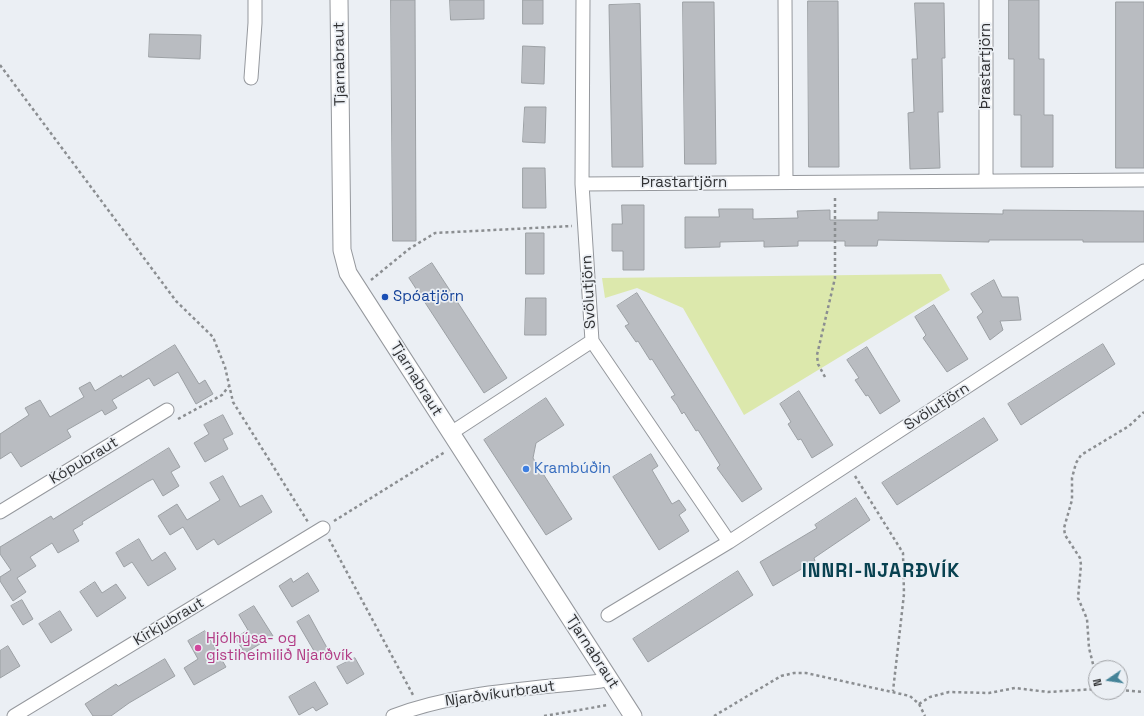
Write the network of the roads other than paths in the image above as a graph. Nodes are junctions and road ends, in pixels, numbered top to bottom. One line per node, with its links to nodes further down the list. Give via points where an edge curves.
1 (255, 0): 6 (street)
2 (339, 0): 14 (street, Tjarnabraut, via 342,250 348,273)
3 (583, 0): 10 (street, Svölutjörn)
4 (785, 0): 9 (street)
5 (986, 0): 8 (street, Þrastartjörn)
6 (251, 78)
7 (1144, 180): 8 (street, Þrastartjörn)
8 (986, 181): 9 (street, Þrastartjörn)
9 (786, 182): 10 (street, Þrastartjörn)
10 (582, 184): 12 (street, Svölutjörn)
11 (1144, 271): 17 (street, Svölutjörn)
12 (592, 341): 14 (street); 17 (street, Svölutjörn)
13 (167, 410): 15 (street, Kópubraut)
14 (454, 438): 19 (street, Tjarnabraut)
15 (0, 512)
16 (323, 528): 21 (street, Kirkjubraut)
17 (729, 542): 18 (street, Svölutjörn)
18 (608, 615)
19 (609, 679): 20 (street, Tjarnabraut); 22 (street, Njarðvíkurbraut, via 602,682 487,693 419,706)
20 (628, 709)
21 (14, 716)
22 (393, 716)

